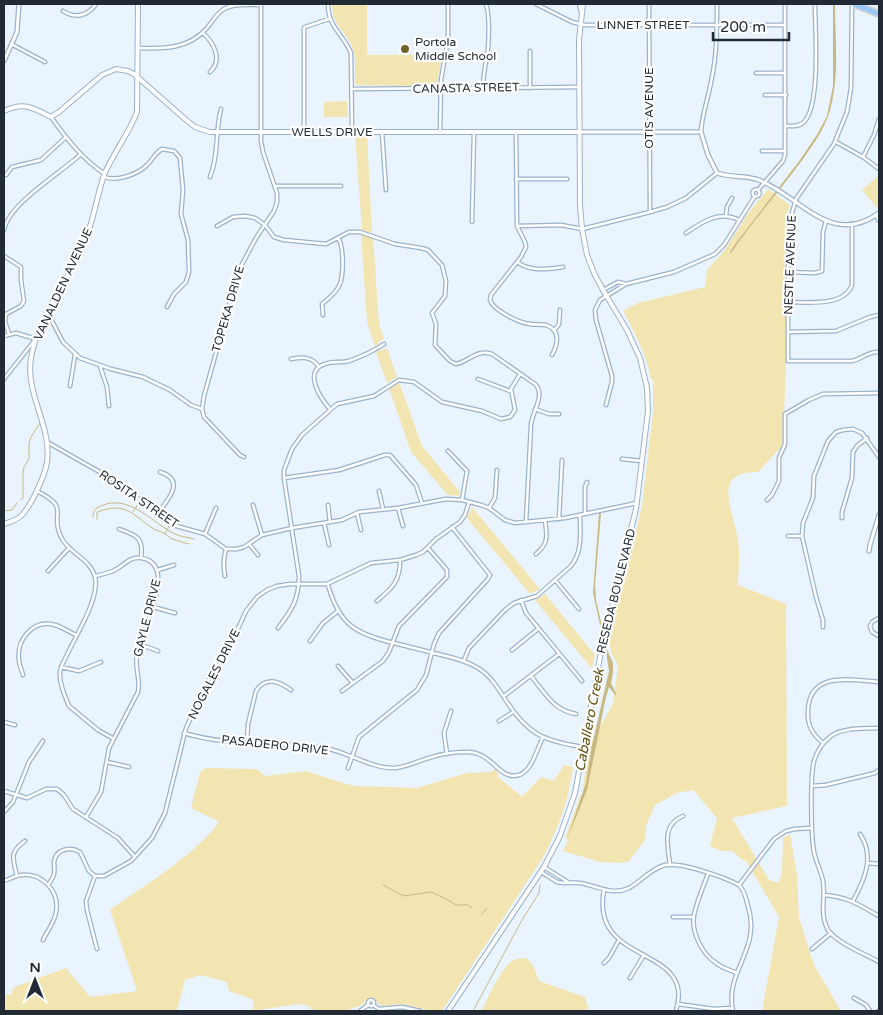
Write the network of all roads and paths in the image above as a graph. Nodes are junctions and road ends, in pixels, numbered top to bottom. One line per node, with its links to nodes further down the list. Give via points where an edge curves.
1 (19, 4): 23 (street)
2 (96, 4): 15 (street, via 85,14 72,16)
3 (138, 4): 24 (main road, VANALDEN AVENUE)
4 (261, 4): 22 (street, via 226,8); 45 (street, TOPEKA DRIVE)
5 (328, 4): 17 (street)
6 (448, 4): 33 (street, via 448,39)
7 (486, 4): 34 (street, via 488,52)
8 (536, 4): 18 (street, LINNET STREET)
9 (581, 4): 18 (main road)
10 (649, 4): 19 (street, OTIS AVENUE)
11 (717, 4): 20 (street)
12 (785, 4): 21 (street)
13 (815, 4): 43 (street, via 812,101 803,124)
14 (853, 4): 16 (main road); 56 (street, NESTLE AVENUE, via 852,88)
15 (63, 11)
16 (879, 14)
17 (330, 19): 36 (street, via 351,53); 46 (street, via 304,28)
18 (580, 24): 19 (street, LINNET STREET); 32 (main road, RESEDA BOULEVARD)
19 (649, 25): 20 (street, LINNET STREET); 53 (street, OTIS AVENUE)
20 (717, 25): 21 (street, LINNET STREET); 54 (street, via 714,65)
21 (785, 25): 30 (street)
22 (203, 33): 24 (street, via 181,46); 28 (street, via 216,50 216,64)
23 (13, 45): 26 (street); 27 (street)
24 (138, 48): 31 (main road, VANALDEN AVENUE)
25 (530, 51): 35 (street)
26 (4, 61)
27 (45, 62)
28 (210, 72)
29 (756, 73): 30 (street)
30 (786, 73): 38 (street)
31 (138, 77): 41 (main road, WELLS DRIVE, via 122,69 102,74); 44 (main road, WELLS DRIVE, via 195,127); 63 (main road, VANALDEN AVENUE, via 134,121)
32 (579, 87): 35 (street, CANASTA STREET); 52 (main road, RESEDA BOULEVARD)
33 (440, 88): 34 (street, CANASTA STREET); 36 (street, CANASTA STREET); 49 (street)
34 (483, 88): 35 (street, CANASTA STREET)
35 (530, 88)
36 (352, 89): 47 (street)
37 (765, 95): 38 (street)
38 (786, 95): 43 (street)
39 (221, 109): 44 (street)
40 (4, 110): 41 (main road, via 28,106)
41 (51, 117): 55 (street)
42 (879, 119): 60 (street)
43 (786, 126): 58 (street)
44 (218, 132): 45 (main road, WELLS DRIVE); 65 (street)
45 (261, 132): 46 (main road, WELLS DRIVE); 69 (street, TOPEKA DRIVE, via 263,152)
46 (304, 132): 47 (main road, WELLS DRIVE)
47 (352, 132): 48 (main road, WELLS DRIVE)
48 (382, 132): 49 (main road, WELLS DRIVE); 71 (street)
49 (440, 132): 50 (main road, WELLS DRIVE)
50 (474, 132): 51 (main road, WELLS DRIVE); 81 (street)
51 (516, 132): 52 (main road, WELLS DRIVE); 66 (street)
52 (579, 132): 53 (street, WELLS DRIVE); 86 (main road, RESEDA BOULEVARD)
53 (649, 132): 54 (street, WELLS DRIVE); 74 (street, OTIS AVENUE)
54 (701, 132): 62 (street)
55 (66, 137): 59 (street); 64 (street, via 41,160 12,168)
56 (836, 142): 60 (street); 73 (street, NESTLE AVENUE)
57 (762, 151): 58 (street)
58 (785, 151): 68 (street, via 783,161)
59 (81, 154): 63 (street); 80 (street, via 38,187)
60 (863, 157): 61 (street)
61 (879, 169)
62 (718, 173): 68 (street); 74 (street, via 686,198)
63 (104, 175): 98 (street, via 112,179 124,177 146,166 162,149 174,151 180,158 181,214 188,240 189,272 186,282); 101 (main road, VANALDEN AVENUE, via 87,237)
64 (6, 176)
65 (210, 177)
66 (516, 179): 67 (street); 85 (street)
67 (567, 179)
68 (764, 183): 73 (street); 77 (street, via 758,190 760,195 754,196)
69 (275, 186): 70 (street); 82 (street, TOPEKA DRIVE, via 276,207)
70 (341, 186)
71 (386, 190)
72 (732, 198): 76 (street)
73 (795, 203): 78 (street); 93 (street, NESTLE AVENUE, via 789,227)
74 (650, 212): 86 (street)
75 (878, 214): 79 (street); 83 (street)
76 (726, 215): 77 (street); 88 (street, via 714,217)
77 (739, 220): 94 (street, via 715,254 674,272)
78 (826, 221): 83 (street); 93 (street, via 822,271)
79 (879, 221)
80 (5, 222): 87 (street)
81 (472, 222)
82 (265, 224): 84 (street, via 250,216 239,216); 89 (street, via 279,239 326,244); 125 (street, TOPEKA DRIVE, via 238,270)
83 (852, 224): 97 (street, via 852,285 847,295 820,302)
84 (217, 226)
85 (517, 226): 86 (street); 91 (street, via 526,247)
86 (582, 229): 95 (main road, RESEDA BOULEVARD, via 589,260)
87 (4, 230)
88 (686, 233)
89 (338, 238): 102 (street, via 341,280 336,291 322,304); 117 (street, via 349,232 360,232 395,244 428,250 442,265 446,281 445,296 432,313 436,324 436,345 456,364 476,354 488,353)
90 (4, 256): 105 (street, via 21,267 24,298 21,306 6,314 5,322)
91 (517, 262): 92 (street, via 533,269); 103 (street, via 491,295 490,303 524,323 546,325)
92 (563, 267)
93 (788, 272): 97 (street, NESTLE AVENUE)
94 (626, 284): 95 (street, via 618,282); 96 (street)
95 (602, 290): 96 (main road, RESEDA BOULEVARD)
96 (606, 295): 123 (street, via 597,305 595,314 612,376); 136 (main road, RESEDA BOULEVARD, via 633,340 645,374 648,411)
97 (788, 302): 104 (street, NESTLE AVENUE)
98 (167, 307)
99 (560, 310): 103 (street, via 559,324)
100 (879, 315): 104 (street, via 836,331)
101 (47, 316): 107 (main road, VANALDEN AVENUE); 110 (street, via 63,342)
102 (323, 316)
103 (554, 331): 111 (street, via 558,343)
104 (788, 332): 109 (street, NESTLE AVENUE, via 788,361 852,361 871,352)
105 (10, 334): 106 (street); 107 (street)
106 (4, 336)
107 (36, 339): 113 (street); 114 (main road, VANALDEN AVENUE)
108 (384, 344): 116 (street, via 348,361 326,363)
109 (879, 352)
110 (76, 355): 115 (street); 120 (street)
111 (552, 355)
112 (291, 359): 116 (street, via 306,358)
113 (20, 360): 114 (street); 118 (street)
114 (31, 361): 130 (main road, VANALDEN AVENUE, via 33,389)
115 (100, 365): 124 (street); 125 (street, via 143,378)
116 (320, 367): 126 (street, via 314,376 314,385)
117 (520, 374): 121 (street); 127 (street, via 540,390)
118 (4, 379)
119 (478, 379): 121 (street)
120 (70, 386)
121 (510, 391): 126 (street, via 515,410 506,418 442,402 405,379 394,382 374,396 343,402)
122 (879, 393): 144 (street, via 823,394 786,413 779,481)
123 (606, 405)
124 (109, 406)
125 (202, 409): 132 (street, via 204,417)
126 (330, 409): 139 (street, via 296,443)
127 (535, 409): 128 (street); 163 (street, via 531,426)
128 (558, 414)
129 (867, 438): 133 (street); 159 (street, via 853,452 852,478); 174 (street, via 859,431 848,429 831,436 814,476)
130 (47, 442): 141 (main road, VANALDEN AVENUE, via 46,466); 155 (street, ROSITA STREET, via 112,478)
131 (448, 451): 143 (street, via 466,471)
132 (244, 457)
133 (879, 457)
134 (622, 459): 136 (street)
135 (562, 460): 160 (street)
136 (642, 461): 147 (main road, RESEDA BOULEVARD)
137 (497, 470): 152 (street, via 495,498)
138 (160, 472): 155 (street, via 170,477 174,486)
139 (284, 478): 146 (street, via 339,470 390,455 416,486); 169 (street)
140 (587, 482): 156 (street)
141 (37, 491): 165 (main road, VANALDEN AVENUE, via 21,516); 177 (street, via 54,501 58,508 58,528)
142 (379, 491): 153 (street)
143 (462, 500): 145 (street); 146 (street)
144 (767, 500)
145 (470, 502): 152 (street); 167 (street, NOGALES DRIVE, via 462,520)
146 (422, 503): 151 (street)
147 (637, 503): 156 (street); 237 (main road, RESEDA BOULEVARD, via 604,638)
148 (253, 505): 172 (street)
149 (328, 505): 162 (street)
150 (216, 508): 171 (street)
151 (398, 508): 153 (street); 166 (street)
152 (489, 508): 163 (street, via 510,523)
153 (383, 509): 154 (street)
154 (357, 512): 162 (street); 170 (street)
155 (157, 514): 171 (street, ROSITA STREET, via 172,525)
156 (585, 514): 157 (street)
157 (580, 515): 160 (street); 190 (street, via 578,553 571,566)
158 (879, 515): 180 (street)
159 (842, 518)
160 (559, 519): 161 (street)
161 (545, 520): 163 (street); 181 (street, via 546,541)
162 (330, 522): 164 (street)
163 (526, 522)
164 (324, 523): 169 (street); 176 (street)
165 (4, 524)
166 (403, 526)
167 (452, 527): 178 (street, NOGALES DRIVE); 210 (street, via 490,575 439,633)
168 (119, 528): 183 (street, via 132,533 141,542)
169 (292, 528): 172 (street); 191 (street)
170 (362, 530)
171 (205, 534): 179 (street, ROSITA STREET)
172 (262, 535): 175 (street)
173 (788, 536): 174 (street)
174 (802, 536): 200 (street)
175 (249, 544): 179 (street); 182 (street)
176 (329, 545)
177 (69, 548): 187 (street); 188 (street, via 89,565)
178 (428, 548): 184 (street, NOGALES DRIVE, via 416,556); 206 (street, via 446,569 447,576 399,626)
179 (226, 549): 189 (street, via 223,557)
180 (869, 551)
181 (536, 554)
182 (258, 555)
183 (141, 558): 186 (street, GAYLE DRIVE); 188 (street, via 133,558 116,570)
184 (400, 560): 192 (street, NOGALES DRIVE, via 371,563); 194 (street, via 397,580)
185 (174, 564): 186 (street)
186 (158, 570): 195 (street, GAYLE DRIVE)
187 (48, 571)
188 (95, 576): 203 (street, via 94,598)
189 (225, 576)
190 (555, 580): 193 (street, via 537,596); 196 (street)
191 (299, 584): 192 (street, NOGALES DRIVE); 201 (street, via 294,605); 231 (street, NOGALES DRIVE, via 272,587 251,603)
192 (328, 584): 197 (street)
193 (521, 600): 202 (street, via 526,614); 212 (street, via 505,610 469,648)
194 (377, 601)
195 (153, 606): 198 (street); 207 (street, GAYLE DRIVE)
196 (579, 608)
197 (338, 612): 205 (street, via 323,623); 206 (street, via 360,632)
198 (175, 613)
199 (879, 618): 204 (street, via 870,626 872,632)
200 (823, 627)
201 (278, 628)
202 (538, 629): 208 (street); 211 (street)
203 (76, 635): 215 (street); 216 (street, via 53,624 36,626 28,632 22,638 18,654)
204 (879, 636)
205 (310, 641)
206 (392, 643): 210 (street); 220 (street, via 383,661)
207 (139, 644): 209 (street); 233 (street, GAYLE DRIVE, via 136,658 138,692)
208 (512, 650)
209 (158, 652)
210 (431, 652): 212 (street); 239 (street, via 426,675 417,690 362,733)
211 (559, 654): 217 (street); 218 (street)
212 (464, 660): 223 (street, via 487,674)
213 (101, 662): 215 (street, via 78,671)
214 (338, 666): 220 (street)
215 (61, 667): 233 (street, via 60,678 69,706)
216 (23, 675)
217 (531, 676): 223 (street); 226 (street, via 557,707)
218 (582, 681)
219 (879, 682): 236 (street, via 840,679 825,682 817,688 808,702 807,718 812,731)
220 (353, 683): 222 (street)
221 (291, 690): 235 (street, via 274,681 258,687)
222 (342, 691)
223 (504, 696): 225 (street)
224 (451, 711): 238 (street, via 444,733)
225 (513, 712): 227 (street); 232 (street, via 521,722)
226 (576, 714)
227 (499, 721)
228 (4, 722): 229 (street)
229 (15, 725)
230 (879, 728): 236 (street, via 842,731)
231 (184, 733): 235 (street, PASADERO DRIVE, via 205,739); 253 (street, NOGALES DRIVE, via 163,819 152,838)
232 (543, 737): 237 (street); 238 (street, PASADERO DRIVE, via 526,771 517,775 502,772 479,754)
233 (114, 739): 240 (street, GAYLE DRIVE)
234 (43, 741): 246 (street, via 29,762)
235 (246, 742): 239 (street, PASADERO DRIVE, via 324,748)
236 (823, 743): 244 (street, via 813,763)
237 (583, 747): 257 (main road, RESEDA BOULEVARD, via 568,814)
238 (447, 754): 239 (street, PASADERO DRIVE, via 395,768 382,767)
239 (352, 756): 242 (street)
240 (107, 762): 241 (street); 249 (street, GAYLE DRIVE, via 101,792)
241 (129, 767)
242 (348, 768)
243 (879, 770): 244 (street)
244 (812, 786): 250 (street)
245 (4, 791): 246 (street)
246 (16, 795): 247 (street); 249 (street, via 26,798 46,789 56,790)
247 (4, 812)
248 (683, 816): 256 (street, via 676,819 669,829)
249 (86, 817): 253 (street, via 118,838)
250 (812, 828): 265 (street, via 795,829 777,836); 267 (street, via 814,855)
251 (860, 834): 254 (street)
252 (25, 841): 260 (street, via 16,847 12,855)
253 (135, 856): 261 (street, NOGALES DRIVE, via 109,875)
254 (868, 862): 255 (street); 268 (street)
255 (879, 864)
256 (670, 865): 259 (street, via 681,865); 266 (street, via 654,870 628,888)
257 (544, 867): 258 (main road, RESEDA BOULEVARD); 263 (street)
258 (540, 871): 263 (street, via 557,881); 287 (main road, RESEDA BOULEVARD)
259 (708, 874): 265 (street); 271 (street)
260 (17, 876): 262 (street); 264 (street, via 30,875)
261 (95, 876): 264 (street, via 80,852 67,849 57,855 54,876); 275 (street, via 86,901)
262 (4, 881)
263 (570, 883): 266 (street)
264 (48, 884): 273 (street, via 55,897 56,912)
265 (739, 885): 280 (street, via 744,891 752,926 750,941)
266 (604, 890): 274 (street, via 602,916 607,928)
267 (824, 895): 268 (street, via 840,896); 272 (street, via 823,913)
268 (853, 902): 269 (street)
269 (879, 916)
270 (673, 917): 271 (street)
271 (694, 917): 280 (street, via 694,930 706,954 718,965)
272 (831, 933): 276 (street); 278 (street)
273 (43, 940)
274 (619, 940): 277 (street); 279 (street)
275 (98, 949)
276 (812, 949)
277 (644, 955): 281 (street); 283 (street, via 671,975 677,987)
278 (879, 962)
279 (604, 963)
280 (737, 973): 284 (street, via 732,990)
281 (630, 978)
282 (854, 998): 289 (street)
283 (678, 1004): 284 (street); 288 (street)
284 (733, 1009)
285 (360, 1011): 286 (street, via 368,1005)
286 (420, 1011)
287 (448, 1011)
288 (676, 1011)
289 (870, 1011)

